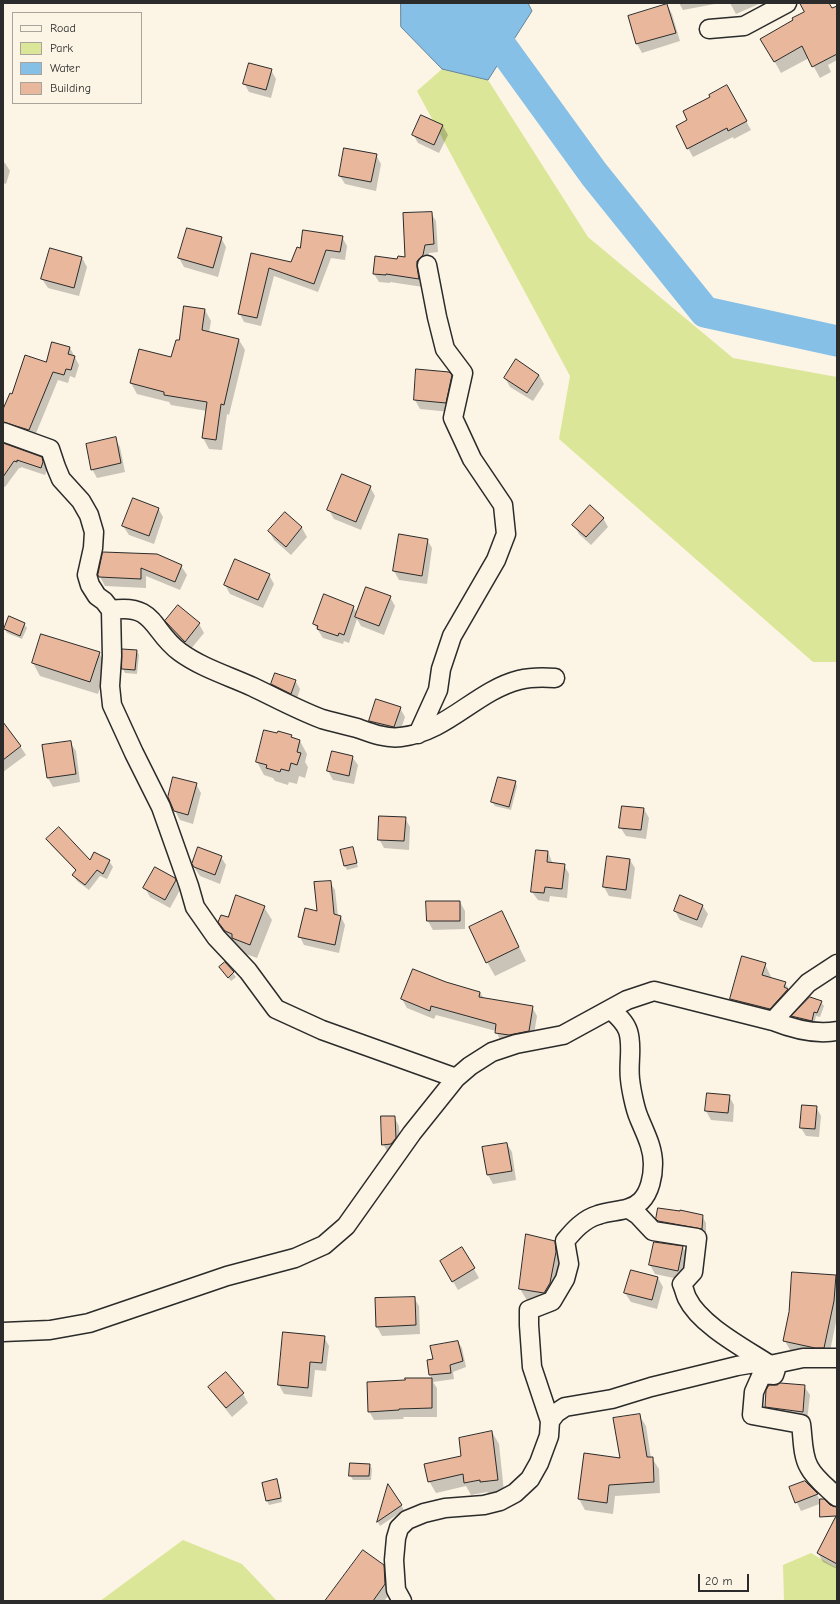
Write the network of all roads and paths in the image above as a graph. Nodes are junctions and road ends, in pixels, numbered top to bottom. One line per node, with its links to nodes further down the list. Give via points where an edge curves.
1 (788, 3): 2 (street, via 744,26)
2 (710, 30)
3 (427, 265): 7 (street, via 444,349 463,373 453,418 472,459 503,505 506,534 496,560 452,636 438,690)
4 (3, 432): 5 (street, via 50,448 61,479 81,501 89,515 94,532 87,575 97,596)
5 (111, 610): 7 (street, via 125,608 140,611 153,621 167,641 180,652 216,672 322,718 382,736 400,738); 12 (street, via 112,705 161,807 195,907 216,937 248,970 276,1009 322,1030)
6 (555, 678): 7 (street, via 520,679 500,686 441,724)
7 (418, 734)
8 (837, 964): 10 (street, via 808,983)
9 (611, 1010): 10 (street, via 627,1000 654,991); 12 (street, via 564,1035 516,1044 492,1052); 13 (street, via 622,1020 630,1040 630,1080 653,1163 648,1191 641,1201)
10 (773, 1021): 11 (street, via 788,1027 824,1033)
11 (837, 1031)
12 (456, 1078): 14 (street, via 412,1132 346,1226 324,1245 296,1258 228,1276 89,1323 50,1330)
13 (629, 1209): 16 (street, via 652,1231 697,1238 693,1272 682,1284 687,1299 705,1321); 17 (street, via 598,1215 577,1226 565,1240 569,1264 565,1279 552,1302 529,1310 532,1367)
14 (3, 1332)
15 (837, 1358): 16 (street, via 804,1358)
16 (770, 1365): 17 (street, via 760,1362 737,1366 612,1399 565,1407); 18 (street, via 776,1369 774,1374 762,1374 754,1392 752,1415 801,1424 808,1467)
17 (550, 1421): 19 (street, via 549,1436 539,1463 530,1479 515,1493 500,1501 484,1505 424,1512 407,1520 399,1528 394,1560 396,1590)
18 (837, 1497)
19 (402, 1601)

